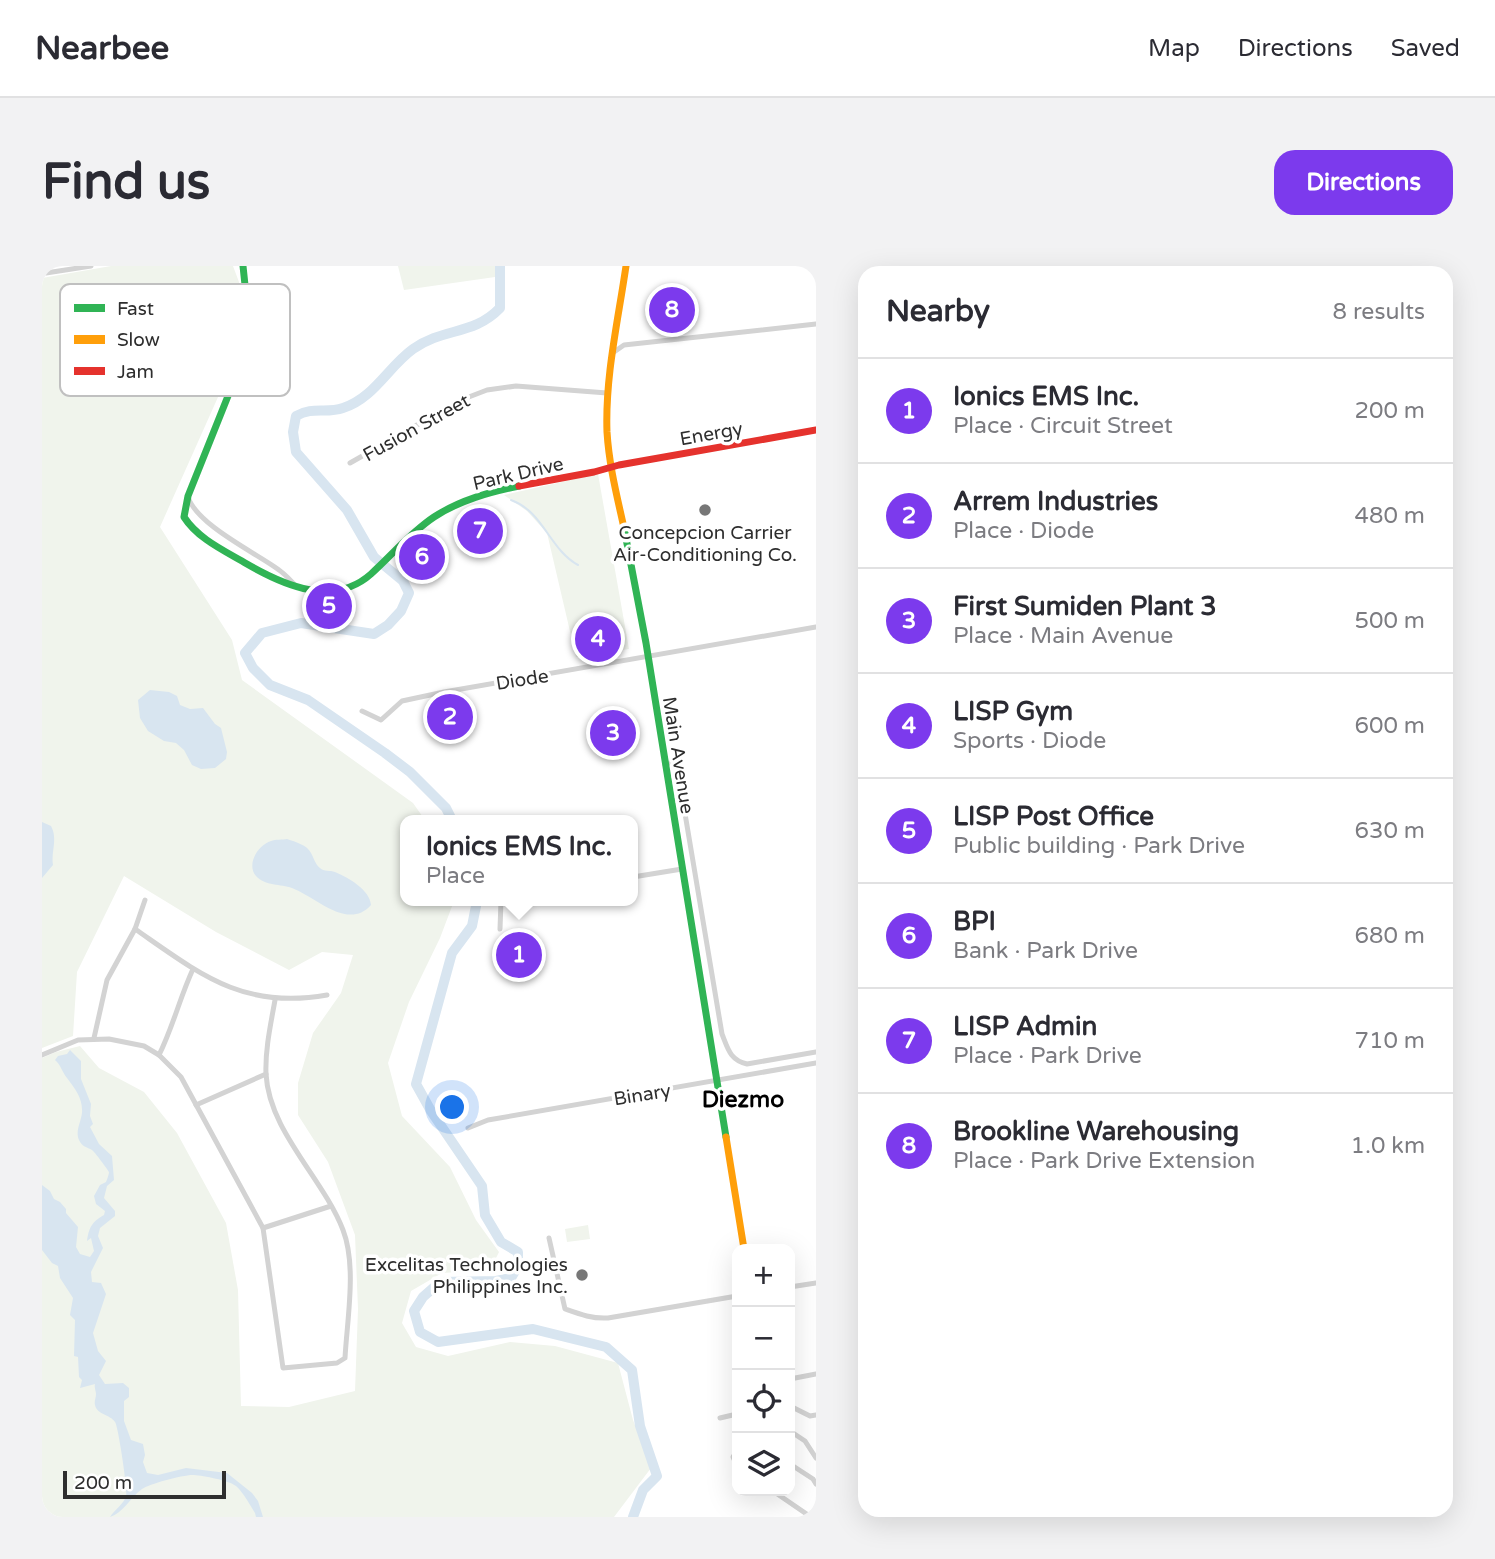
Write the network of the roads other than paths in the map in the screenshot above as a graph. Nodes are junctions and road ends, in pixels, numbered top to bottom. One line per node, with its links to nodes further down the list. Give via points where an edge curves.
1 (44, 266): 2 (street, via 46,273)
2 (91, 266)
3 (243, 266): 5 (street)
4 (626, 266): 7 (street, Main Avenue)
5 (245, 284)
6 (816, 324): 7 (street, via 624,345)
7 (614, 352): 8 (street, Main Avenue)
8 (607, 393): 11 (street, Fusion Street, via 516,386 487,390); 12 (street, Main Avenue)
9 (228, 396): 13 (street)
10 (816, 430): 12 (street, Energy)
11 (350, 463)
12 (612, 468): 18 (street, Park Drive, via 520,485 461,503 416,530 358,586 331,592); 20 (street, Main Avenue)
13 (188, 496): 14 (street, Park Drive); 15 (street)
14 (197, 511): 15 (street); 16 (street, Park Drive)
15 (186, 523): 17 (street, Park Drive)
16 (220, 531): 17 (street); 18 (street, Park Drive)
17 (208, 540): 18 (street, Park Drive, via 263,574)
18 (295, 585)
19 (816, 627): 20 (street, Diode)
20 (648, 656): 21 (street, Diode, via 402,701 381,720); 22 (street, Main Avenue)
21 (362, 711)
22 (665, 765): 23 (street, Main Avenue); 33 (street, via 676,760 722,1034 730,1055 747,1064)
23 (682, 869): 24 (street); 38 (street, Main Avenue)
24 (638, 876)
25 (145, 900): 27 (street)
26 (501, 906): 28 (street)
27 (135, 929): 29 (street); 32 (street, via 107,980)
28 (500, 929)
29 (193, 969): 31 (street, via 233,989); 35 (street)
30 (327, 995): 31 (street)
31 (275, 999): 37 (street)
32 (94, 1038): 34 (street); 35 (street, via 135,1044)
33 (816, 1052)
34 (42, 1055)
35 (159, 1055): 39 (street, via 181,1077)
36 (816, 1063): 38 (street, Binary)
37 (266, 1074): 39 (street); 41 (street, via 278,1118)
38 (716, 1082): 40 (street, Binary, via 488,1120); 44 (street, Main Avenue)
39 (196, 1105): 42 (street)
40 (468, 1128)
41 (331, 1206): 42 (street); 42 (street, via 344,1232 350,1273 345,1358 337,1363 283,1368)
42 (263, 1228)
43 (549, 1238): 47 (street, via 565,1308 583,1315 608,1318)
44 (743, 1244)
45 (816, 1283): 46 (street)
46 (795, 1286)
47 (732, 1297)
48 (816, 1374): 49 (street)
49 (795, 1377)
50 (795, 1408): 52 (street)
51 (732, 1415): 53 (street)
52 (816, 1415)
53 (720, 1418)
54 (793, 1433): 55 (street, via 806,1441)
55 (816, 1458)
56 (795, 1467): 57 (street)
57 (815, 1480)
58 (780, 1496): 59 (street)
59 (811, 1517)

